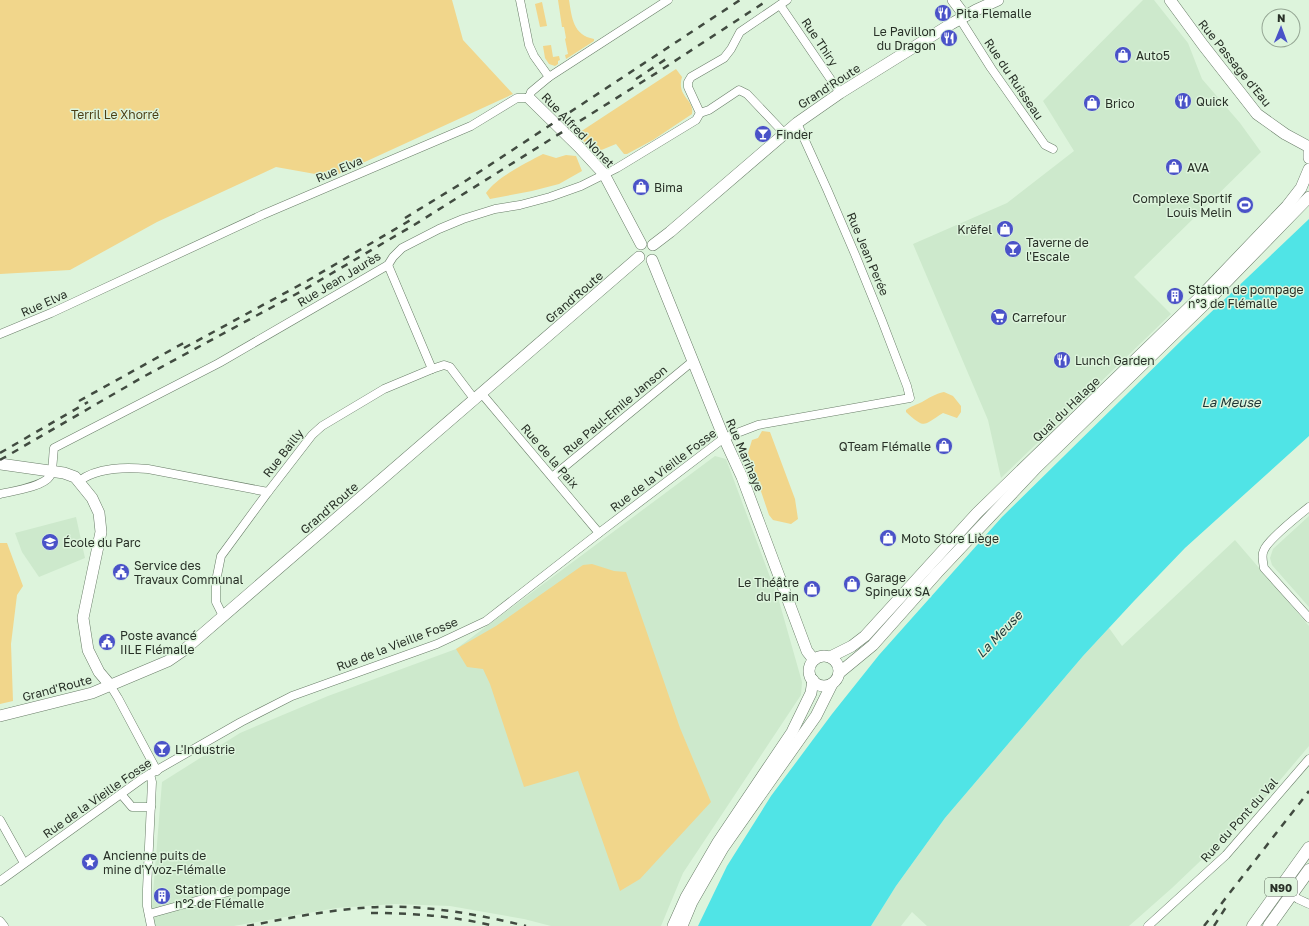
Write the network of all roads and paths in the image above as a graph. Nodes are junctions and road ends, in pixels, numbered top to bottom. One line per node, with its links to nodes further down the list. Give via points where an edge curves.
1 (520, 0): 8 (street, via 530,45)
2 (668, 0): 8 (street)
3 (953, 0): 7 (street)
4 (998, 0): 7 (street, Grand'Route)
5 (1170, 0): 14 (street, Rue Passage d'Eau, via 1258,114 1285,134)
6 (783, 2): 9 (street, Rue Thiry); 11 (street, via 740,32 724,58 691,77 688,87)
7 (962, 18): 9 (street, Grand'Route); 15 (street, Rue du Ruisseau, via 991,68 1045,145)
8 (549, 77): 10 (street, via 531,92)
9 (840, 93): 12 (street, Grand'Route)
10 (529, 98): 19 (street, Rue Alfred Nonet); 26 (street, Rue Elva, via 517,98 471,126 262,215)
11 (700, 113): 13 (street, Rue Jean Jaurès, via 739,90 747,94); 19 (street, Rue Jean Jaurès, via 696,120)
12 (797, 123): 13 (street, Grand'Route); 30 (street, Rue Jean Perée, via 868,283)
13 (784, 133): 22 (street, Grand'Route)
14 (1309, 147)
15 (1053, 149)
16 (1309, 152): 17 (street)
17 (1309, 158)
18 (1309, 169): 42 (street, Quai du Halage, via 1301,188 1287,206 1202,295 977,513 865,636)
19 (604, 174): 21 (street, Rue Alfred Nonet); 25 (street, Rue Jean Jaurès, via 581,186 550,197 463,218 402,248)
20 (1309, 197): 44 (street, Quai du Halage, via 1204,305 1037,467 873,645)
21 (641, 244): 22 (street, via 645,242); 23 (street, via 637,253)
22 (653, 245): 24 (street, via 656,250)
23 (639, 257): 24 (street, via 647,261); 29 (street, Grand'Route)
24 (652, 260): 27 (street, Rue Marihaye)
25 (388, 265): 28 (street); 33 (street, Rue Jean Jaurès, via 219,364 54,448)
26 (0, 334)
27 (693, 361): 31 (street, Rue Marihaye); 34 (street, Rue Paul-Emile Janson)
28 (432, 368): 29 (street, Rue Bailly, via 444,365 450,367); 36 (street, Rue Bailly, via 384,389 322,426 312,434)
29 (478, 397): 34 (street, Rue de la Paix); 40 (street, Grand'Route)
30 (910, 398): 31 (street, Rue de la Vieille Fosse, via 758,425)
31 (724, 438): 39 (street, Rue de la Vieille Fosse); 43 (street, Rue Marihaye, via 742,477 807,651)
32 (0, 464): 33 (street)
33 (52, 471): 35 (street, via 75,477); 37 (street, via 50,476 34,485)
34 (552, 477): 39 (street, Rue de la Paix)
35 (79, 481): 36 (street, via 96,472 132,468); 47 (street, via 92,498 101,523 83,618 85,637 98,672)
36 (268, 492): 40 (street, Rue Bailly, via 221,556 216,581 216,602)
37 (0, 494)
38 (1309, 507): 41 (street, via 1269,542 1263,550 1262,559 1264,568)
39 (599, 533): 50 (street, Rue de la Vieille Fosse, via 486,621 437,644 292,696)
40 (223, 616): 47 (street, Grand'Route, via 168,661)
41 (1309, 618)
42 (830, 657): 43 (street, via 822,656); 44 (street, via 838,665)
43 (814, 660): 45 (street, via 810,668)
44 (839, 672): 46 (street)
45 (813, 680): 46 (street, via 824,686); 66 (street, via 810,694 792,732 718,842 686,897)
46 (832, 684): 67 (street, via 816,716 723,848 692,902)
47 (110, 685): 48 (street, Grand'Route, via 92,693); 50 (street)
48 (0, 716)
49 (1309, 759): 68 (street, Rue du Pont du Val, via 1226,855)
50 (153, 772): 51 (street, Rue de la Vieille Fosse); 52 (street)
51 (121, 794): 52 (street, via 132,807); 55 (street, Rue de la Vieille Fosse)
52 (151, 807): 62 (street, via 147,889)
53 (0, 820): 55 (street)
54 (1309, 848): 58 (main road, N90)
55 (24, 863): 57 (street, Rue de la Vieille Fosse)
56 (1309, 870): 60 (main road, N90)
57 (0, 881)
58 (1281, 887): 60 (street); 69 (main road, N90)
59 (228, 892): 62 (street)
60 (1292, 894): 61 (street); 70 (main road, N90)
61 (1309, 904)
62 (149, 914): 65 (street)
63 (0, 920): 64 (street)
64 (4, 926)
65 (151, 926)
66 (673, 926)
67 (682, 926)
68 (1148, 926)
69 (1253, 926)
70 (1269, 926)

